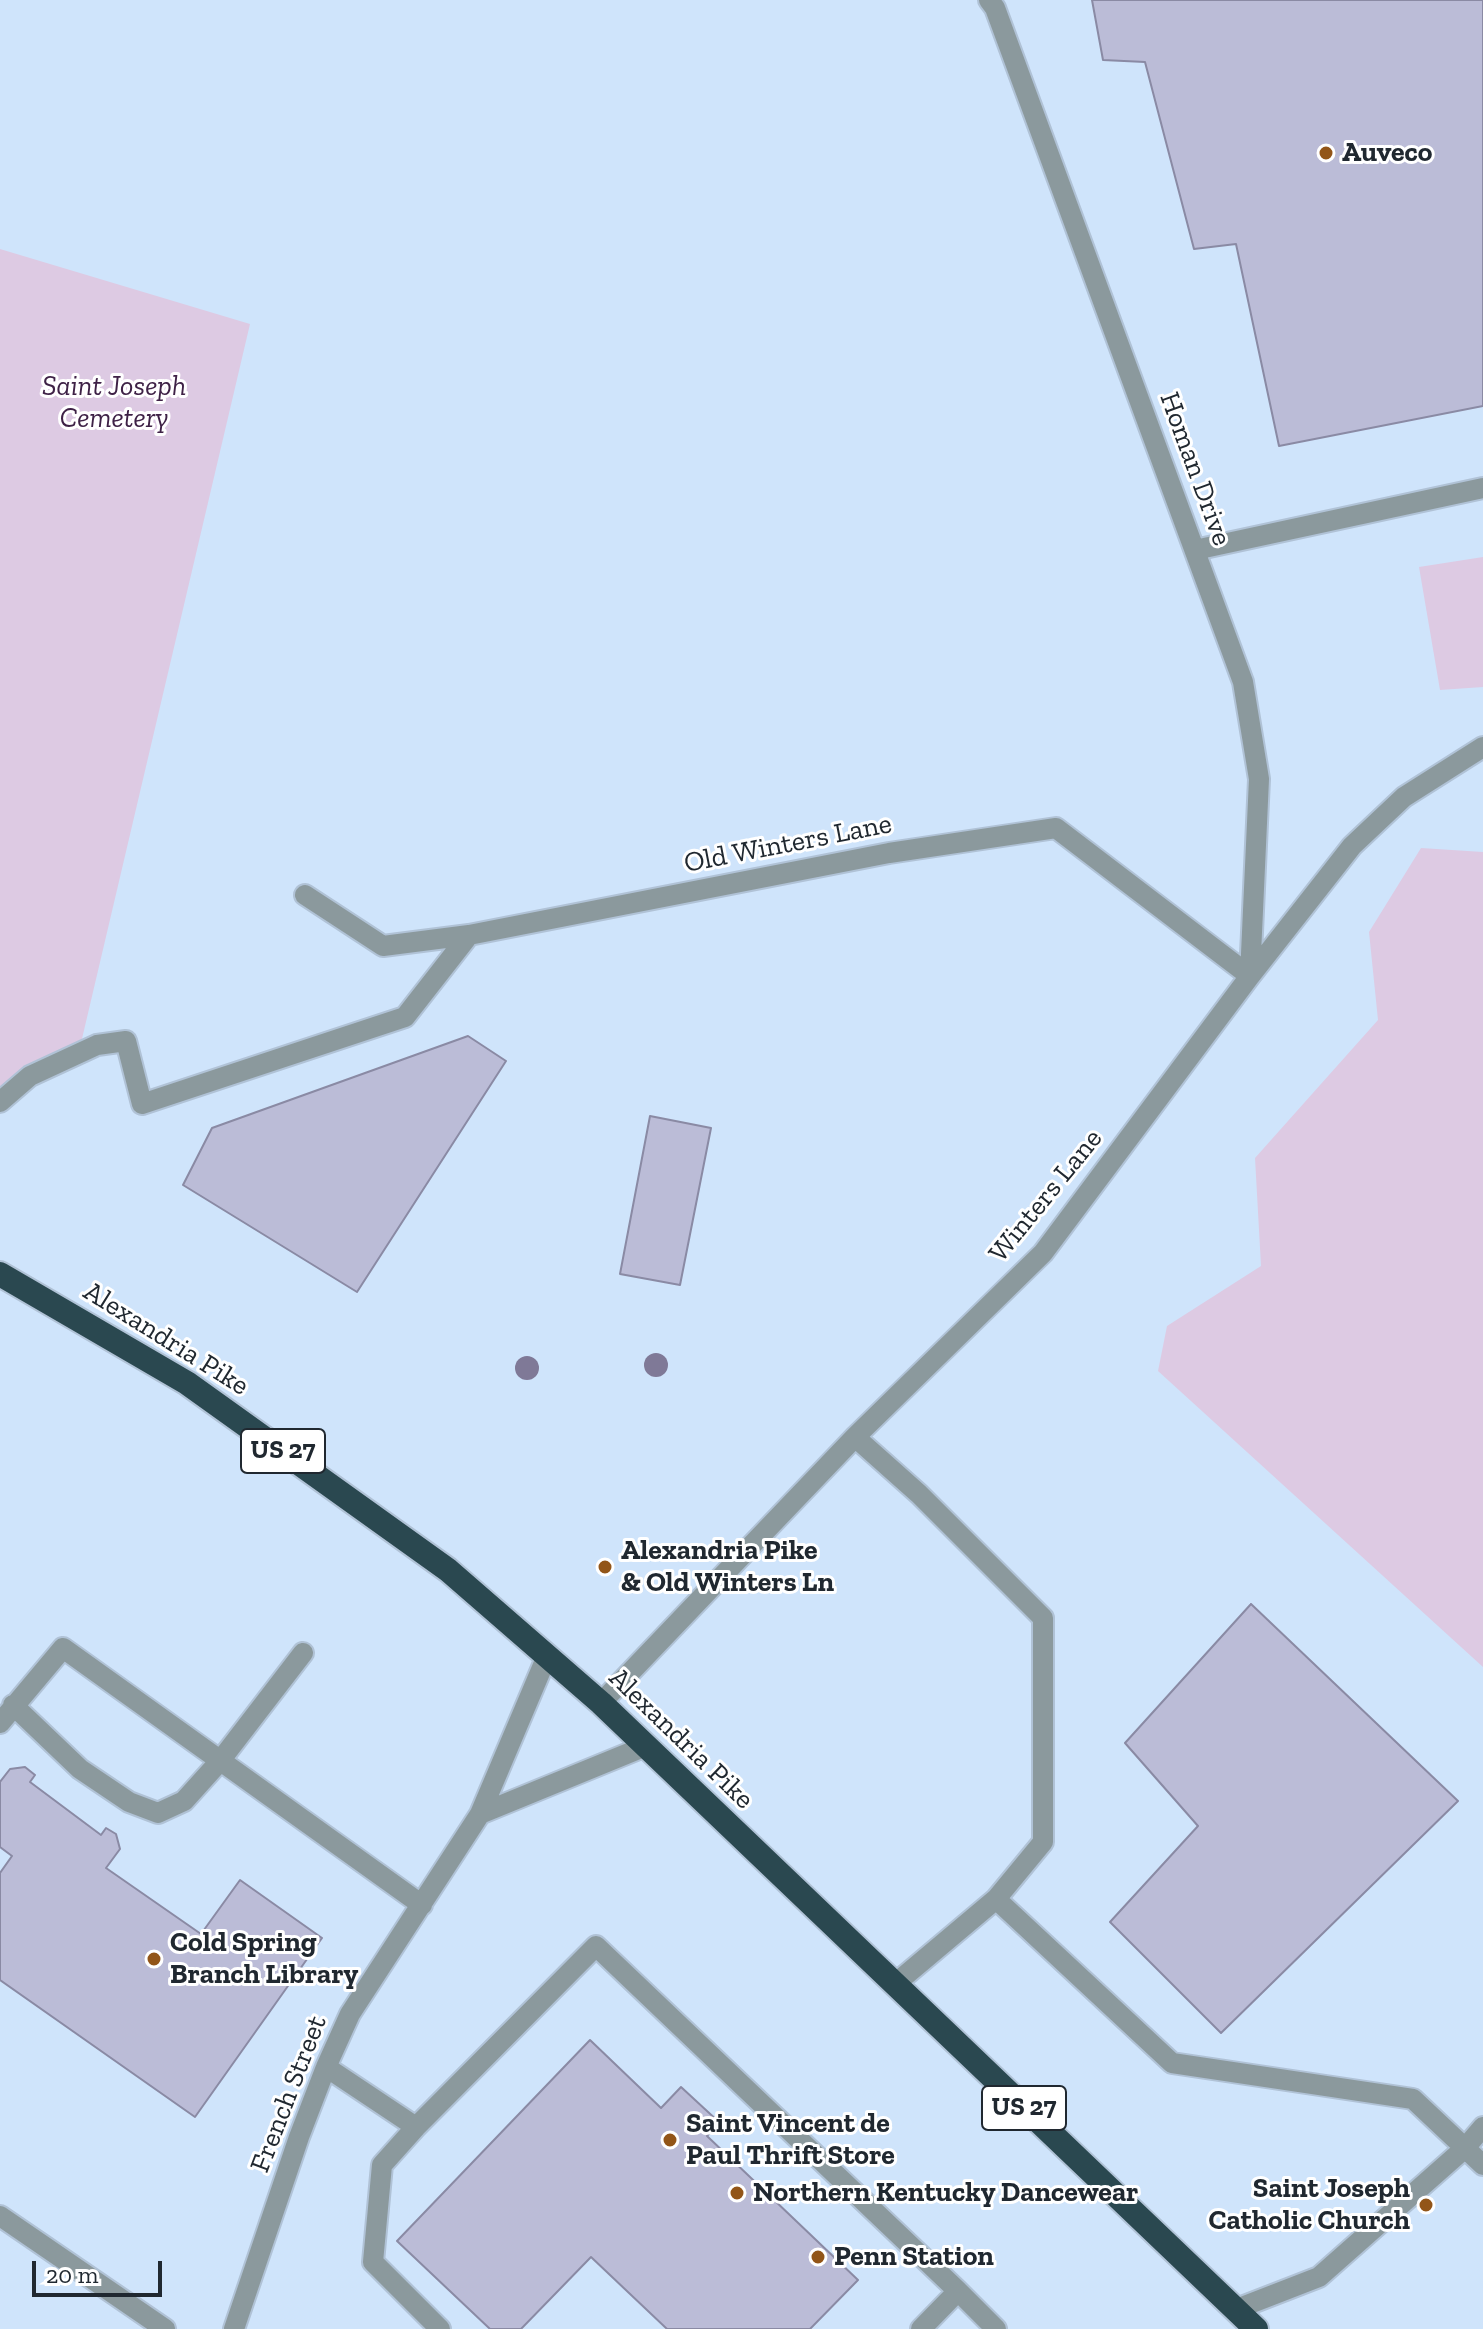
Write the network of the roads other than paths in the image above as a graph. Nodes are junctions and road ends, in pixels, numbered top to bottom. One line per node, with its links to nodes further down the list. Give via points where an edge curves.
1 (989, 0): 3 (street, Homan Drive)
2 (1483, 488): 3 (street)
3 (1195, 550): 7 (street, Homan Drive, via 1243,682 1259,779)
4 (1483, 747): 7 (street, Winters Lane, via 1404,797 1352,846)
5 (305, 895): 6 (street, Old Winters Lane, via 383,946)
6 (469, 935): 7 (street, Old Winters Lane, via 889,853 1056,828); 8 (street, via 405,1017 142,1104 126,1041 97,1045 30,1076)
7 (1250, 976): 10 (street, Winters Lane, via 1043,1253)
8 (0, 1102)
9 (0, 1274): 12 (highway, Alexandria Pike / US 27, via 187,1383 448,1570)
10 (855, 1437): 13 (street, Winters Lane); 19 (street, via 1043,1618 1043,1842)
11 (303, 1653): 17 (street)
12 (547, 1656): 13 (highway, Alexandria Pike / US 27); 18 (street, French Street)
13 (601, 1703): 16 (highway, Alexandria Pike / US 27)
14 (13, 1705): 15 (street); 17 (street, via 80,1769 129,1802 158,1813 184,1801); 17 (street, via 63,1648)
15 (0, 1723)
16 (646, 1746): 18 (street); 21 (highway, Alexandria Pike / US 27)
17 (220, 1761): 20 (street)
18 (480, 1814): 20 (street, French Street)
19 (996, 1899): 21 (street); 25 (street, via 1172,2063 1413,2099)
20 (422, 1905): 22 (street, French Street, via 350,2014)
21 (895, 1984): 29 (highway, Alexandria Pike / US 27)
22 (326, 2067): 23 (street); 31 (street, French Street)
23 (416, 2127): 28 (street, via 596,1946); 32 (street, via 382,2165 373,2262)
24 (1483, 2127): 25 (street)
25 (1465, 2148): 26 (street); 29 (street, via 1319,2277)
26 (1483, 2165)
27 (0, 2216): 30 (street)
28 (958, 2291): 33 (street); 34 (street)
29 (1234, 2310): 35 (highway, Alexandria Pike / US 27)
30 (165, 2329)
31 (234, 2329)
32 (440, 2329)
33 (921, 2329)
34 (996, 2329)
35 (1256, 2329)

